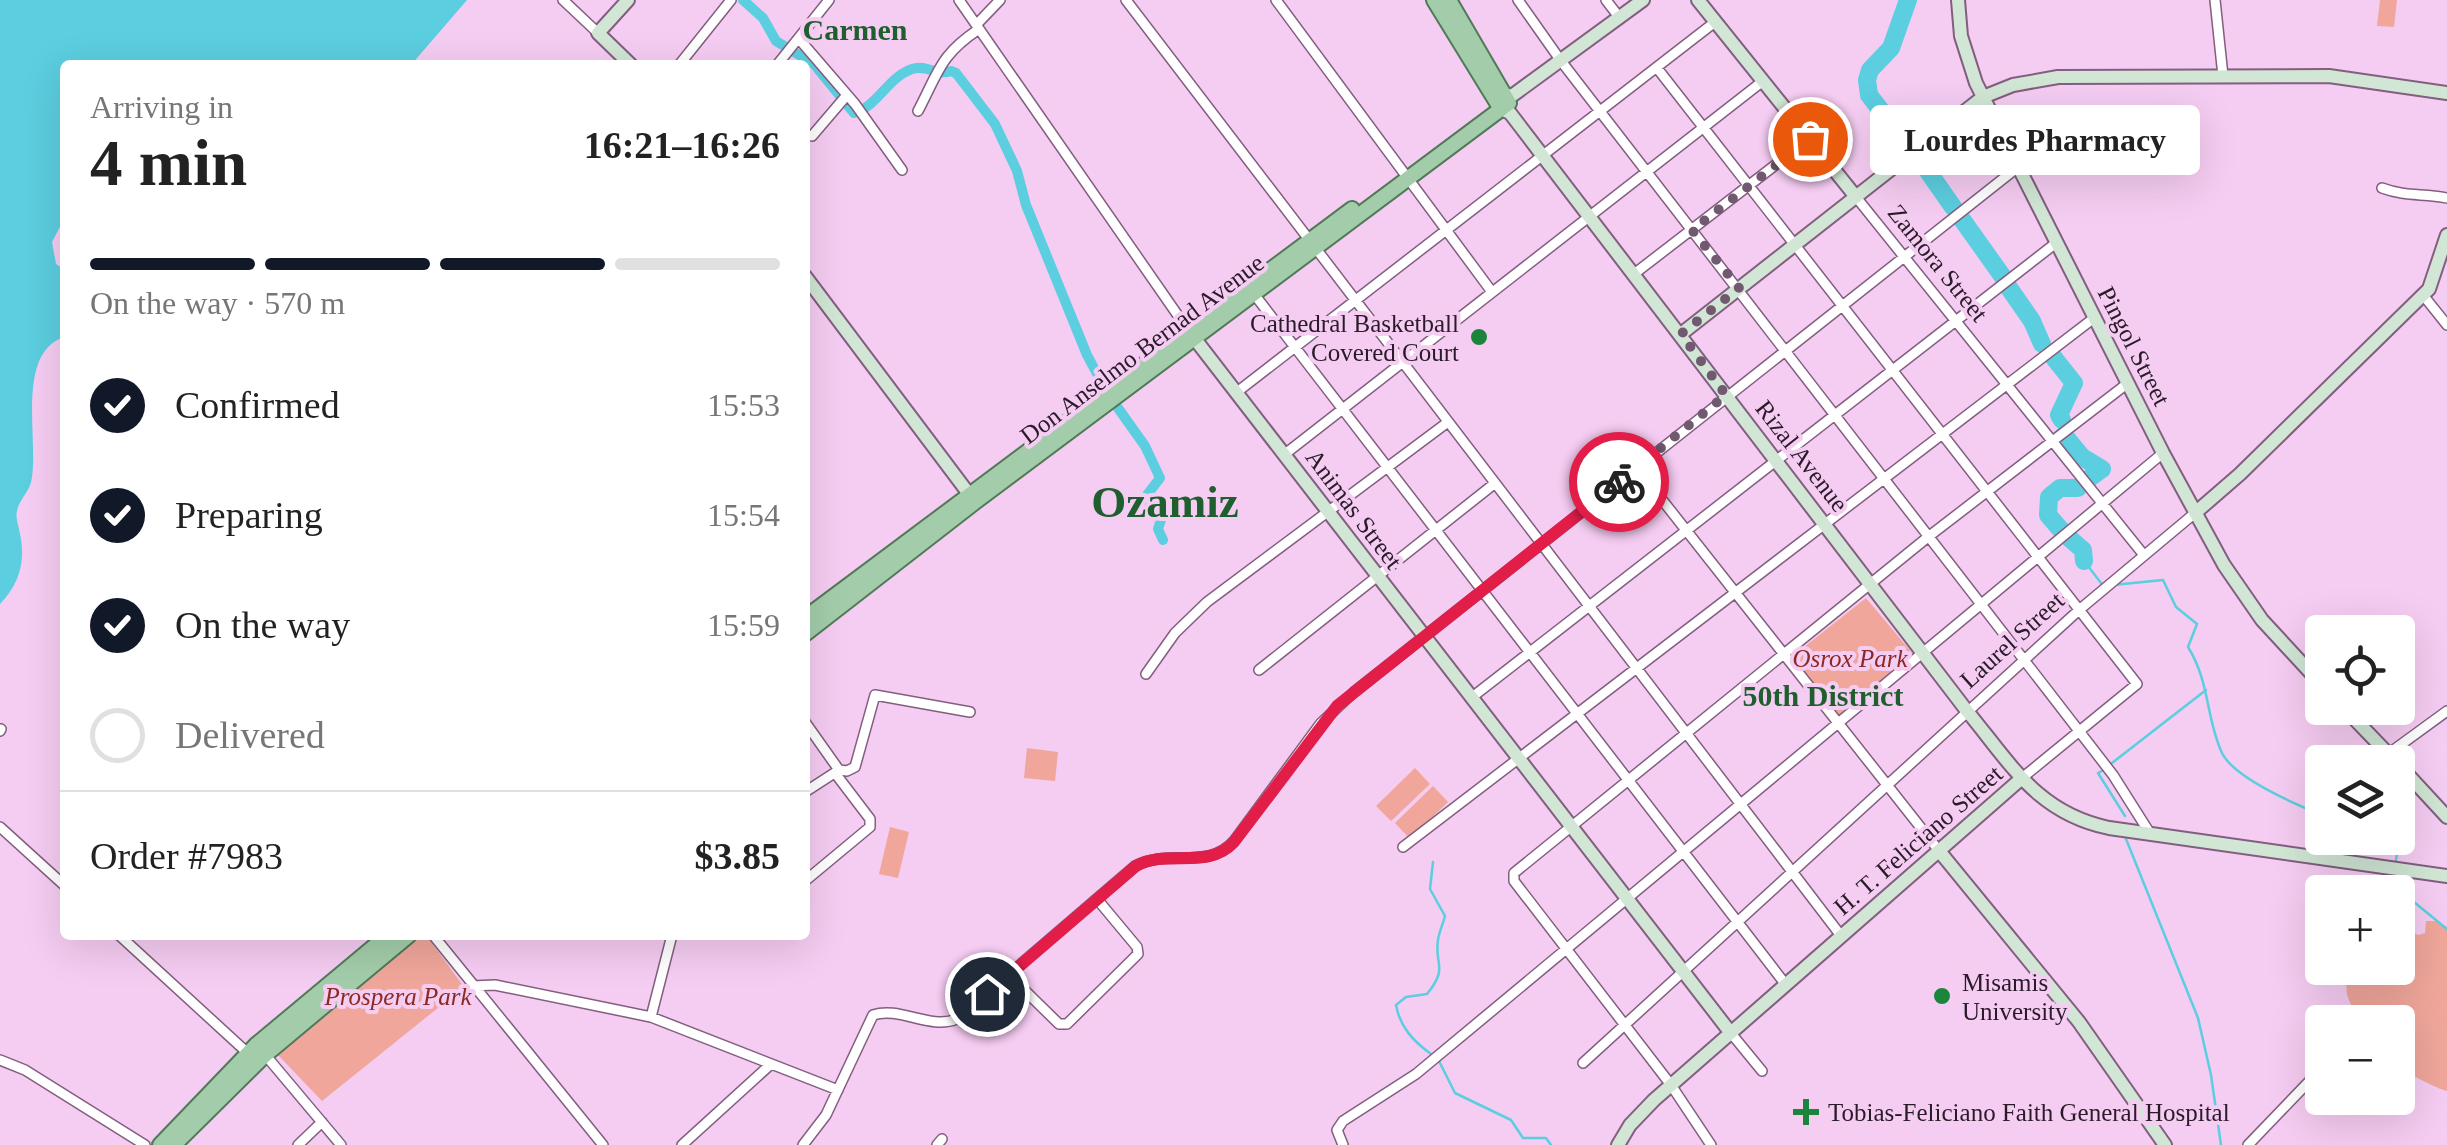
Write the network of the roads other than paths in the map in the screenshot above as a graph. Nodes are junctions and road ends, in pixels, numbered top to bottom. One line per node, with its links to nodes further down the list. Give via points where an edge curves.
1 (563, 0): 20 (street)
2 (628, 0): 20 (street)
3 (731, 0): 23 (street)
4 (829, 0): 21 (street)
5 (959, 0): 19 (street, Animas Street)
6 (1000, 0): 19 (street)
7 (1126, 0): 51 (street)
8 (1276, 0): 42 (street)
9 (1434, 0): 32 (main road)
10 (1448, 0): 32 (main road)
11 (1518, 0): 25 (street)
12 (1606, 0): 17 (street)
13 (1642, 0): 17 (street)
14 (1698, 0): 18 (street, Zamora Street)
15 (1958, 0): 31 (street, Pingol Street, via 1966,53)
16 (2215, 0): 27 (street)
17 (1619, 18): 25 (street)
18 (1716, 22): 26 (street); 28 (street, Zamora Street)
19 (978, 26): 33 (street, via 937,71); 67 (street, Animas Street)
20 (598, 33): 22 (street)
21 (796, 41): 24 (street); 30 (street)
22 (621, 60)
23 (683, 60)
24 (780, 60)
25 (1561, 60): 32 (street); 34 (street)
26 (1656, 68): 34 (street); 35 (street)
27 (2223, 76): 29 (street, via 2329,76); 31 (street, via 2058,78 2013,84)
28 (1763, 81): 35 (street); 37 (street, Zamora Street)
29 (2447, 93)
30 (846, 95): 36 (street); 40 (street)
31 (1983, 97): 39 (street, Pingol Street); 45 (street)
32 (1506, 103): 38 (street, Rizal Avenue); 42 (main road, Don Anselmo Bernad Avenue)
33 (918, 111)
34 (1600, 111): 38 (street); 41 (street)
35 (1702, 127): 41 (street); 43 (street)
36 (812, 136)
37 (1810, 139): 43 (street); 45 (street, Zamora Street)
38 (1542, 156): 47 (street, Rizal Avenue); 48 (street)
39 (2018, 167): 52 (street, Pingol Street); 54 (street)
40 (902, 170)
41 (1646, 171): 47 (street); 49 (street)
42 (1406, 175): 48 (street); 51 (main road, Don Anselmo Bernad Avenue)
43 (1748, 186): 49 (street); 53 (street)
44 (2382, 188): 46 (street)
45 (1856, 196): 53 (street); 54 (street, Zamora Street)
46 (2447, 198)
47 (1588, 215): 55 (street, Rizal Avenue); 58 (street)
48 (1446, 230): 58 (street); 61 (street)
49 (1692, 230): 55 (street); 57 (street)
50 (2447, 236): 60 (street, Laurel Street)
51 (1314, 243): 59 (main road, Don Anselmo Bernad Avenue); 61 (street); 67 (main road, Don Anselmo Bernad Avenue)
52 (2056, 244): 63 (street, Pingol Street); 64 (street)
53 (1794, 245): 57 (street); 62 (street)
54 (1904, 256): 62 (street); 64 (street, Zamora Street)
55 (1634, 274): 66 (street, Rizal Avenue)
56 (810, 283): 89 (street)
57 (1739, 288): 66 (street); 69 (street)
58 (1492, 292): 70 (street)
59 (1254, 294): 67 (main road, Don Anselmo Bernad Avenue); 68 (street)
60 (2423, 296): 65 (street); 92 (street, Laurel Street)
61 (1357, 300): 68 (street); 70 (street)
62 (1841, 305): 69 (street); 71 (street)
63 (2094, 318): 72 (street, Pingol Street); 73 (street)
64 (1956, 322): 71 (street); 73 (street, Zamora Street)
65 (2447, 325)
66 (1681, 334): 75 (street, Rizal Avenue)
67 (1191, 335): 74 (street, Animas Street); 89 (main road, Don Anselmo Bernad Avenue)
68 (1295, 348): 74 (street); 76 (street)
69 (1786, 348): 75 (street); 77 (street)
70 (1403, 362): 76 (street); 78 (street)
71 (1892, 371): 77 (street); 79 (street)
72 (2128, 383): 80 (street); 81 (street, Pingol Street)
73 (2006, 384): 79 (street); 80 (street, Zamora Street)
74 (1237, 392): 82 (street, Animas Street)
75 (1726, 395): 83 (street, Rizal Avenue); 85 (street)
76 (1343, 409): 82 (street); 84 (street)
77 (1836, 414): 83 (street); 86 (street)
78 (1448, 422): 84 (street); 87 (street)
79 (1941, 433): 86 (street); 88 (street)
80 (2051, 440): 88 (street); 90 (street, Zamora Street)
81 (2164, 453): 90 (street); 92 (street, Pingol Street)
82 (1285, 454): 91 (street, Animas Street)
83 (1775, 459): 93 (street, Rizal Avenue); 95 (street)
84 (1387, 467): 91 (street); 94 (street)
85 (1637, 468): 95 (street); 97 (street)
86 (1884, 477): 93 (street); 96 (street)
87 (1494, 484): 94 (street); 97 (street)
88 (1986, 491): 96 (street); 99 (street)
89 (972, 498): 103 (main road, Don Anselmo Bernad Avenue)
90 (2103, 504): 98 (street, Zamora Street); 99 (street)
91 (1328, 513): 100 (street, Animas Street); 118 (street, via 1207,602)
92 (2195, 513): 98 (street, Laurel Street); 115 (street, Pingol Street, via 2247,602)
93 (1825, 522): 101 (street, Rizal Avenue); 104 (street)
94 (1435, 528): 100 (street); 102 (street)
95 (1687, 530): 104 (street); 106 (street)
96 (1928, 536): 101 (street); 105 (street)
97 (1540, 544): 102 (street); 106 (street)
98 (2142, 554): 107 (street, Laurel Street)
99 (2037, 556): 105 (street); 107 (street)
100 (1376, 576): 110 (street, Animas Street); 116 (street)
101 (1873, 584): 111 (street, Rizal Avenue); 113 (street)
102 (1483, 590): 110 (street); 112 (street)
103 (849, 592): 108 (main road, Don Anselmo Bernad Avenue); 109 (main road, Don Anselmo Bernad Avenue)
104 (1736, 592): 113 (street); 117 (street)
105 (1981, 605): 111 (street); 114 (street)
106 (1590, 607): 112 (street); 117 (street)
107 (2079, 610): 114 (street, Laurel Street); 127 (street, H. T. Feliciano Street, via 2136,684)
108 (810, 615)
109 (810, 629)
110 (1424, 637): 119 (street, Animas Street); 150 (street, via 1337,706 1220,854 1146,860)
111 (1923, 652): 120 (street, Rizal Avenue); 124 (street)
112 (1531, 653): 119 (street); 123 (street)
113 (1785, 656): 124 (street); 128 (street)
114 (2024, 660): 120 (street, Laurel Street); 127 (street)
115 (2305, 666)
116 (1258, 670)
117 (1639, 670): 123 (street); 128 (street)
118 (1146, 674)
119 (1471, 698): 131 (street, Animas Street)
120 (1967, 711): 133 (street, Rizal Avenue); 136 (street, Laurel Street)
121 (970, 712): 132 (street, via 876,695 854,766)
122 (2447, 712): 130 (street)
123 (1576, 715): 131 (street); 134 (street)
124 (1840, 723): 136 (street); 138 (street)
125 (2360, 725): 129 (street)
126 (810, 730): 132 (street)
127 (2078, 731): 133 (street, H. T. Feliciano Street); 142 (street)
128 (1686, 732): 134 (street); 138 (street)
129 (2380, 745)
130 (2411, 745)
131 (1518, 762): 141 (street, Animas Street); 143 (street)
132 (837, 772): 137 (street); 148 (street, via 870,827)
133 (2022, 778): 142 (street, Rizal Avenue, via 2072,818); 145 (street, H. T. Feliciano Street)
134 (1626, 779): 141 (street); 144 (street)
135 (2415, 783): 139 (street)
136 (1888, 784): 145 (street); 146 (street, Laurel Street)
137 (810, 789)
138 (1741, 804): 144 (street); 146 (street)
139 (2447, 817)
140 (0, 827): 149 (street)
141 (1570, 827): 151 (street, Animas Street); 159 (street, via 1513,877)
142 (2151, 835): 147 (street, Rizal Avenue)
143 (1403, 847)
144 (1684, 852): 151 (street); 152 (street)
145 (1940, 852): 153 (street, H. T. Feliciano Street); 187 (street, via 2089,1035)
146 (1793, 873): 152 (street, Laurel Street); 153 (street)
147 (2447, 876)
148 (810, 877)
149 (60, 881)
150 (1097, 899): 161 (street); 161 (street, via 1138,954 1067,1024 1058,1024)
151 (1626, 900): 159 (street); 160 (street, Animas Street)
152 (1738, 922): 160 (street, Laurel Street); 162 (street)
153 (1842, 938): 162 (street, H. T. Feliciano Street)
154 (125, 940): 167 (street)
155 (382, 940): 167 (main road)
156 (403, 940): 167 (main road)
157 (437, 940): 163 (street)
158 (671, 940): 164 (street)
159 (1567, 949): 165 (street); 184 (street, via 1416,1074 1342,1121 1337,1130)
160 (1681, 972): 165 (street, Laurel Street); 166 (street, Animas Street)
161 (1009, 975): 174 (street, via 950,1022 873,1014)
162 (1786, 985): 166 (street, H. T. Feliciano Street)
163 (472, 986): 164 (street); 181 (street)
164 (651, 1017): 170 (street)
165 (1624, 1024): 169 (street, Laurel Street); 172 (street)
166 (1730, 1032): 171 (street); 172 (street, H. T. Feliciano Street)
167 (257, 1054): 175 (street); 177 (main road); 178 (main road)
168 (0, 1060): 176 (street)
169 (1583, 1063)
170 (770, 1065): 174 (street); 182 (street)
171 (1762, 1070)
172 (1671, 1085): 185 (street, H. T. Feliciano Street); 186 (street)
173 (2305, 1086): 188 (street)
174 (838, 1090): 183 (street)
175 (322, 1122): 179 (street); 180 (street)
176 (144, 1145)
177 (160, 1145)
178 (174, 1145)
179 (298, 1145)
180 (341, 1145)
181 (603, 1145)
182 (682, 1145)
183 (803, 1145)
184 (1343, 1145)
185 (1618, 1145)
186 (1711, 1145)
187 (2165, 1145)
188 (2248, 1145)

